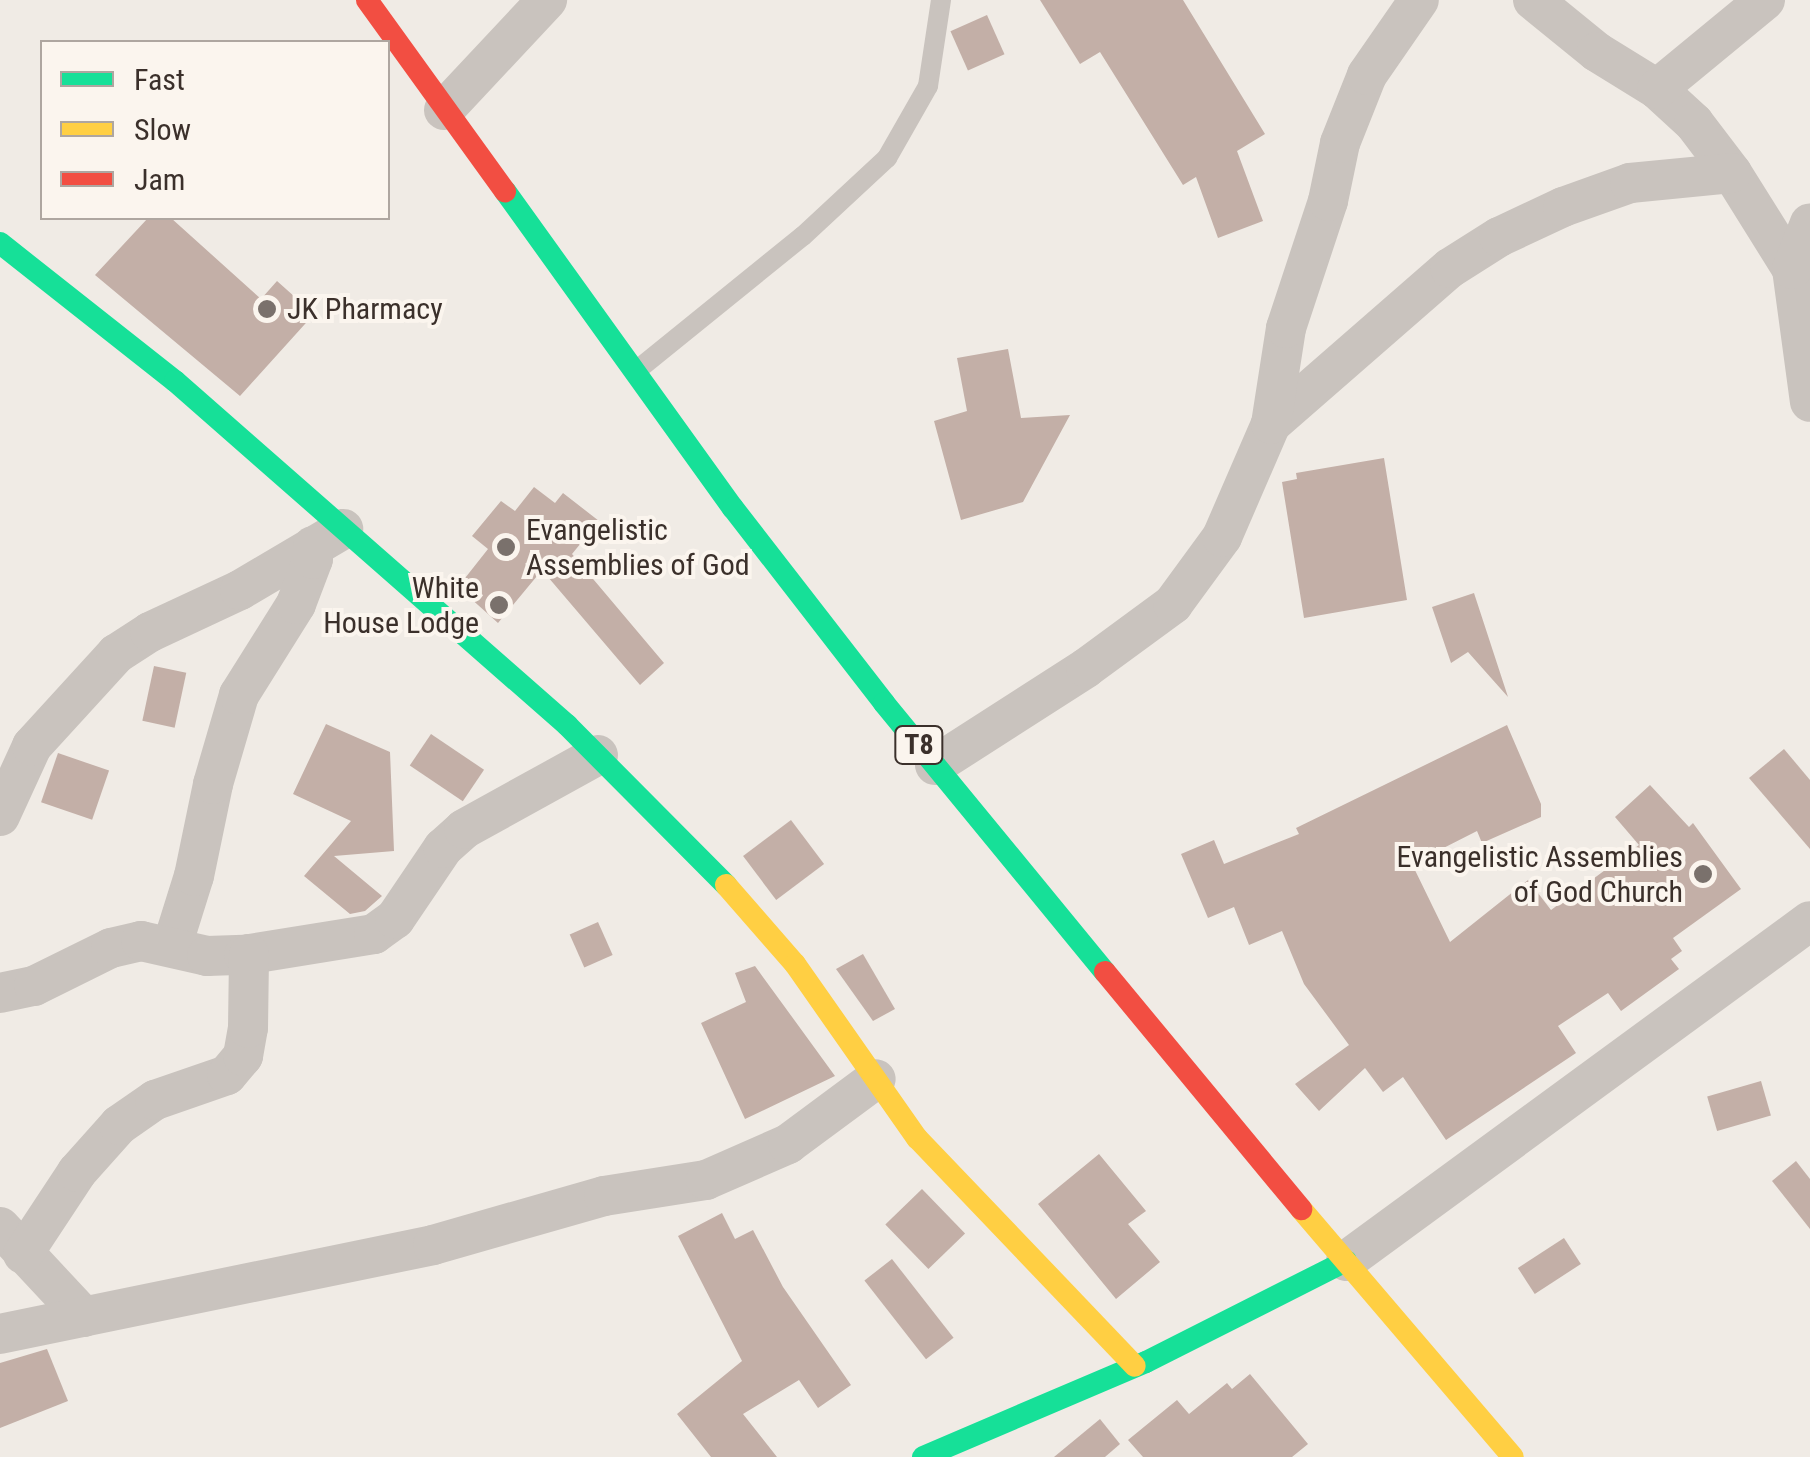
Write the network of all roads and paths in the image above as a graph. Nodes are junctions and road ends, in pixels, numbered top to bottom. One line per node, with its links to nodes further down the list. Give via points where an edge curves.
1 (367, 0): 8 (street, T8)
2 (547, 0): 8 (street)
3 (941, 0): 13 (lane, via 928,86 887,158 804,236)
4 (1419, 0): 15 (street, via 1367,74 1340,143 1286,328)
5 (1533, 0): 7 (street)
6 (1765, 0): 7 (street)
7 (1657, 89): 9 (street, via 1694,122)
8 (444, 110): 13 (street, T8)
9 (1732, 173): 12 (street); 15 (street, via 1630,184 1498,237 1450,268)
10 (1810, 223): 12 (street)
11 (0, 242): 16 (street, via 175,381)
12 (1792, 270): 14 (street)
13 (635, 372): 18 (street, T8)
14 (1810, 402)
15 (1271, 424): 18 (street, via 1222,538 1173,604)
16 (328, 537): 17 (street); 19 (street, via 116,654 32,746); 21 (street, via 296,604 239,695)
17 (598, 755): 22 (street, via 464,829 394,919 374,934); 24 (street, via 690,845 795,964)
18 (935, 765): 26 (street, T8)
19 (0, 816)
20 (1810, 921): 26 (street)
21 (172, 946): 22 (street, via 207,956); 23 (street, via 141,941 111,948 34,986)
22 (249, 954): 25 (street, via 248,1028 242,1056 227,1075 155,1100 119,1125)
23 (0, 992)
24 (876, 1079): 27 (street, via 788,1144 706,1180 604,1196 433,1244); 29 (street, via 917,1138)
25 (12, 1240): 27 (street)
26 (1346, 1261): 29 (street); 31 (street, T8)
27 (84, 1317): 28 (street)
28 (0, 1334)
29 (1135, 1366): 30 (street)
30 (946, 1453)
31 (1513, 1457)

